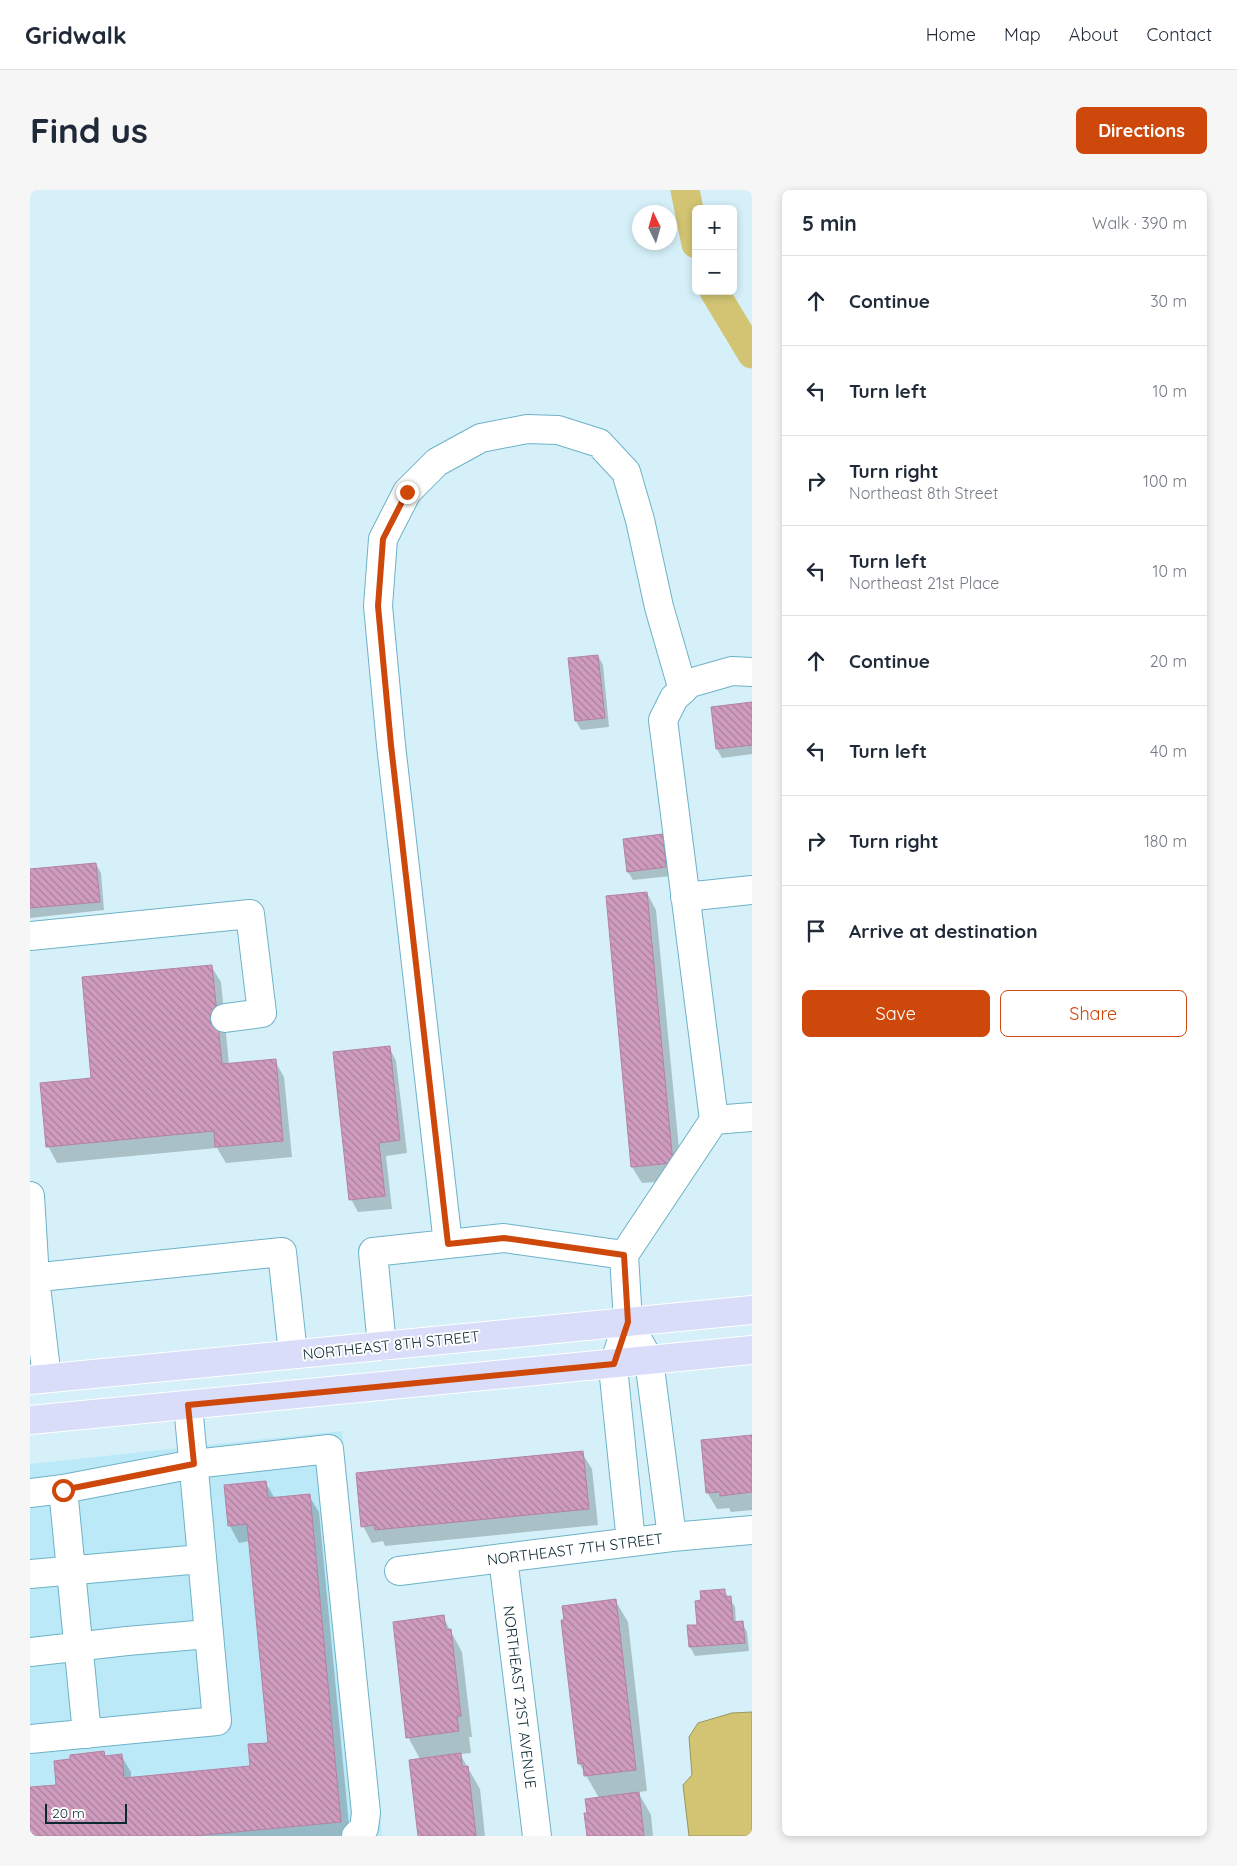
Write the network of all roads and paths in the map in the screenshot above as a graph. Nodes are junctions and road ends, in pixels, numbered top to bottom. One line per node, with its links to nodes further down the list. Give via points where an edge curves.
1 (752, 672): 2 (street, via 732,671 709,676 690,683)
2 (683, 690): 4 (street, via 674,698 663,720); 10 (street, via 626,472 599,442 558,430 527,429 481,438 436,462 407,492 383,539 378,606)
3 (752, 890): 4 (street)
4 (685, 897): 8 (street)
5 (30, 936): 6 (street, via 250,914 262,1013)
6 (225, 1018)
7 (752, 1117): 8 (street)
8 (714, 1120): 11 (street)
9 (30, 1196): 12 (street)
10 (448, 1244): 11 (street, via 504,1238); 15 (street, via 373,1252)
11 (624, 1255): 14 (street)
12 (33, 1278): 17 (street, via 282,1252); 20 (street)
13 (752, 1310): 14 (main road, NORTHEAST 8TH STREET)
14 (628, 1322): 15 (main road, NORTHEAST 8TH STREET); 18 (street); 19 (street)
15 (382, 1346): 17 (main road, NORTHEAST 8TH STREET)
16 (752, 1350): 18 (main road)
17 (294, 1354): 20 (main road, NORTHEAST 8TH STREET)
18 (649, 1360): 19 (main road); 24 (street)
19 (614, 1364): 21 (main road); 25 (street)
20 (38, 1379)
21 (188, 1405): 22 (main road); 23 (street)
22 (30, 1420)
23 (194, 1464): 26 (street); 32 (street); 41 (street, via 329,1449 366,1813 364,1828)
24 (664, 1474): 25 (street); 29 (street)
25 (624, 1479): 30 (street)
26 (63, 1490): 27 (street); 33 (street)
27 (30, 1493)
28 (752, 1530): 29 (street, NORTHEAST 7TH STREET)
29 (672, 1537): 30 (street, NORTHEAST 7TH STREET)
30 (631, 1542): 31 (street, NORTHEAST 7TH STREET)
31 (503, 1558): 34 (street, NORTHEAST 7TH STREET); 42 (street, NORTHEAST 21ST AVENUE)
32 (201, 1559): 33 (street); 36 (street)
33 (70, 1571): 35 (street); 37 (street)
34 (399, 1571)
35 (30, 1574)
36 (208, 1634): 37 (street); 39 (street, via 217,1721)
37 (78, 1647): 38 (street); 39 (street)
38 (30, 1652)
39 (87, 1734): 40 (street)
40 (30, 1739)
41 (356, 1836)
42 (537, 1836)

